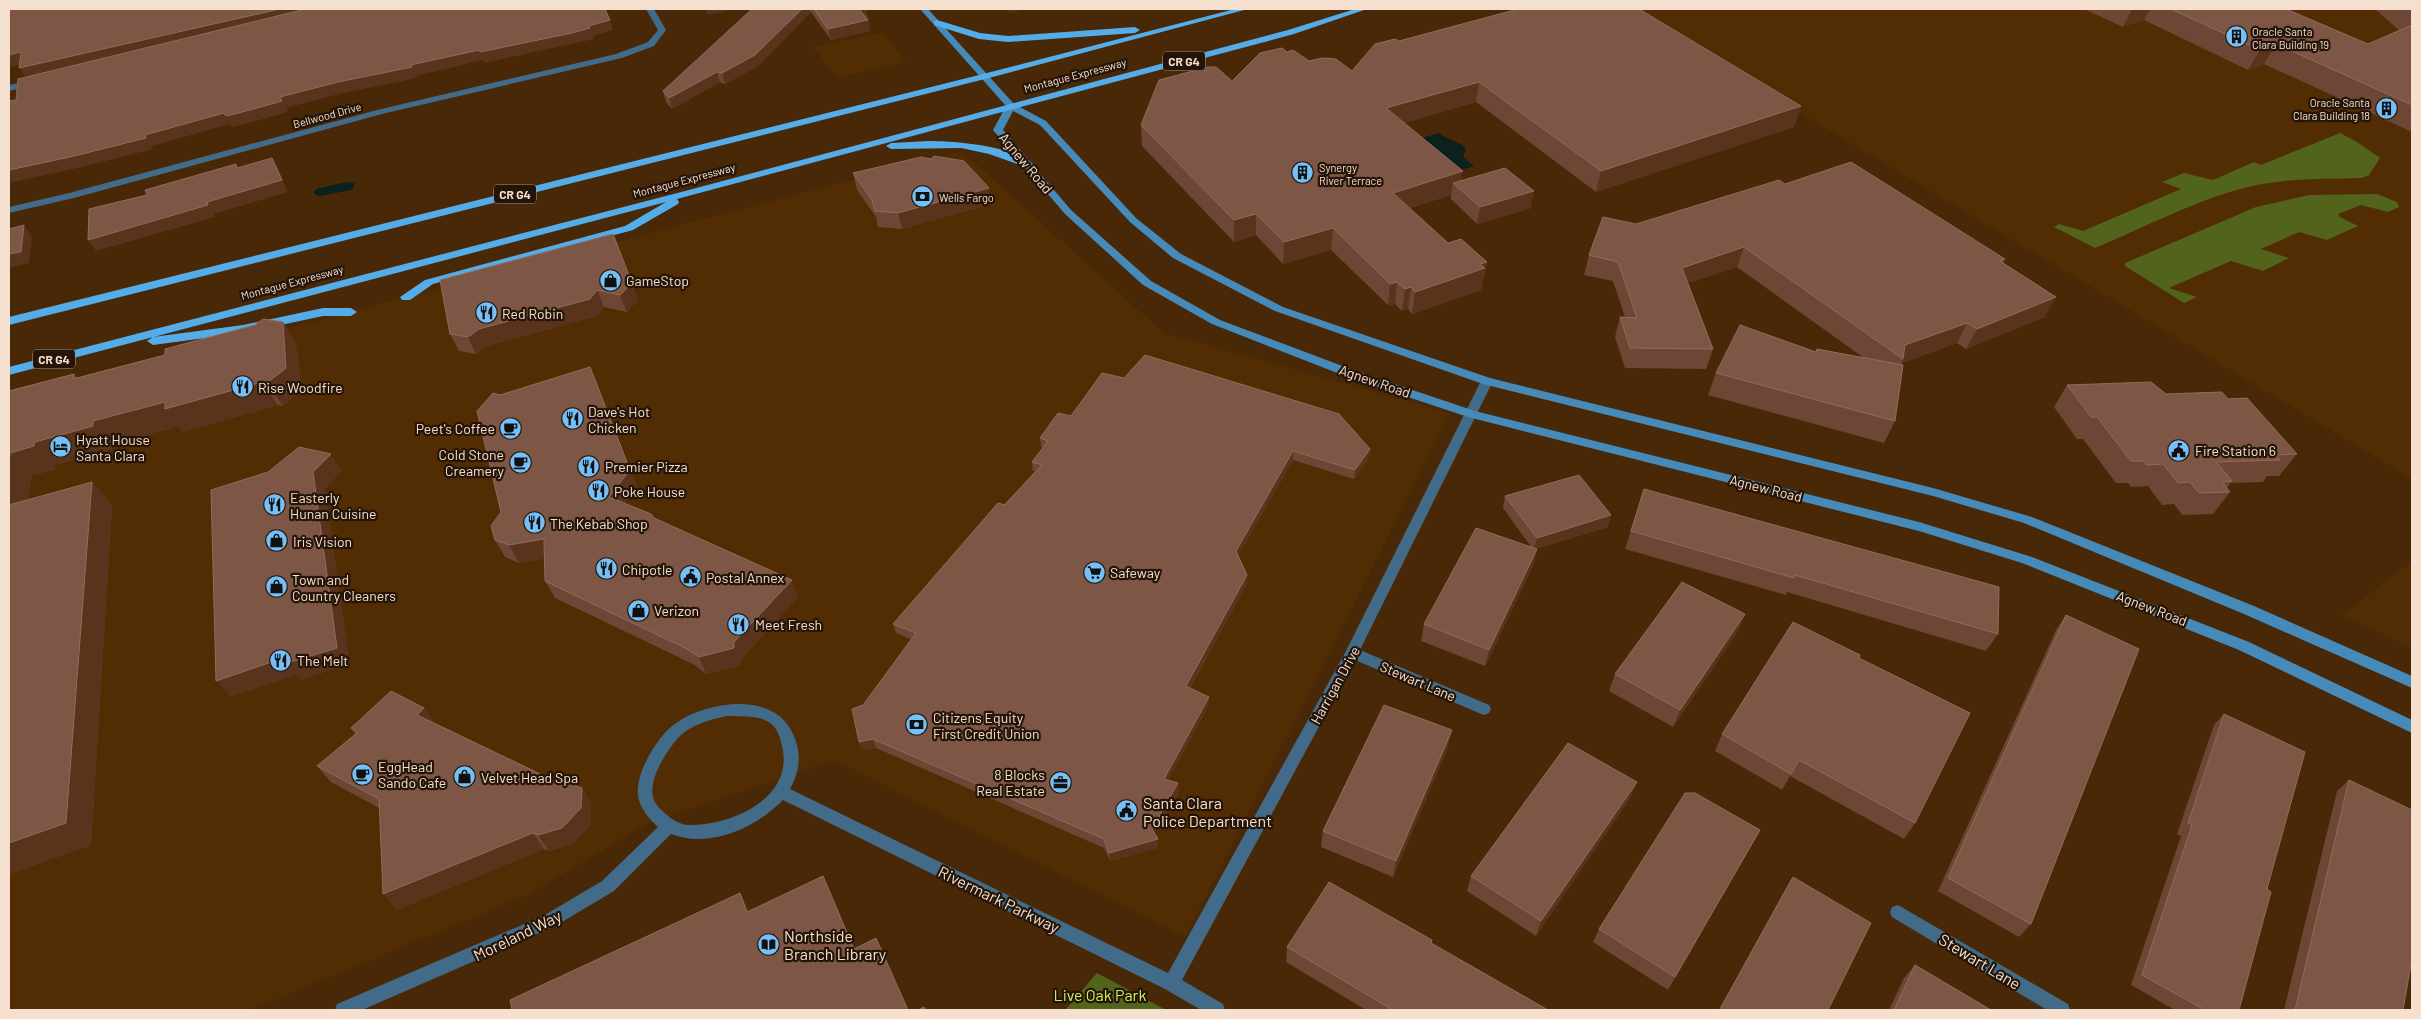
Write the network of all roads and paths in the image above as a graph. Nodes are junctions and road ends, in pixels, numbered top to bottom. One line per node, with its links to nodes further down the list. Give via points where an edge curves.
1 (650, 9): 14 (street, Bellwood Drive, via 662,30 651,44 619,56 380,112 72,196)
2 (924, 9): 5 (main road)
3 (1244, 9): 6 (highway, Montague Expressway / CR G4)
4 (1363, 9): 10 (highway, Montague Expressway / CR G4, via 1292,32)
5 (937, 23): 6 (highway, via 979,36 1008,39); 7 (main road)
6 (1171, 28): 7 (highway, Montague Expressway / CR G4)
7 (986, 76): 10 (main road); 17 (highway, Montague Expressway / CR G4)
8 (45, 81): 9 (street)
9 (9, 88)
10 (1011, 106): 11 (highway, Montague Expressway / CR G4); 12 (main road, Agnew Road, via 998,130); 20 (main road, via 1043,123 1133,220 1177,256 1279,309)
11 (860, 148): 12 (highway, via 929,143 972,145 1000,152); 13 (highway, Montague Expressway / CR G4)
12 (1029, 165): 21 (main road, Agnew Road, via 1068,212 1147,283 1216,322 1349,373)
13 (689, 193): 15 (highway, via 629,228 429,282); 18 (highway, Montague Expressway / CR G4)
14 (9, 210)
15 (406, 297)
16 (351, 312): 18 (highway, via 323,312 243,329)
17 (9, 321)
18 (100, 348): 19 (highway, Montague Expressway / CR G4)
19 (9, 371)
20 (1487, 381): 21 (street, Harrigan Drive); 23 (main road, via 1923,489 2028,520 2249,610)
21 (1472, 414): 22 (street, Harrigan Drive); 25 (main road, Agnew Road, via 1919,527 2028,560 2244,646)
22 (1352, 653): 24 (street, Stewart Lane); 29 (street, Harrigan Drive)
23 (2412, 682)
24 (1484, 709)
25 (2412, 727)
26 (780, 791): 27 (street, via 762,811 738,825 711,833 685,832); 27 (street, via 792,768 792,747 784,729 772,717 750,711 726,710 701,717 678,729 652,765 645,794 653,813); 29 (street, Rivermark Parkway)
27 (669, 826): 30 (street, Moreland Way, via 608,886 549,921)
28 (1898, 912): 32 (street, Stewart Lane)
29 (1171, 984): 31 (street, Rivermark Parkway)
30 (343, 1010)
31 (1217, 1010)
32 (2062, 1010)

